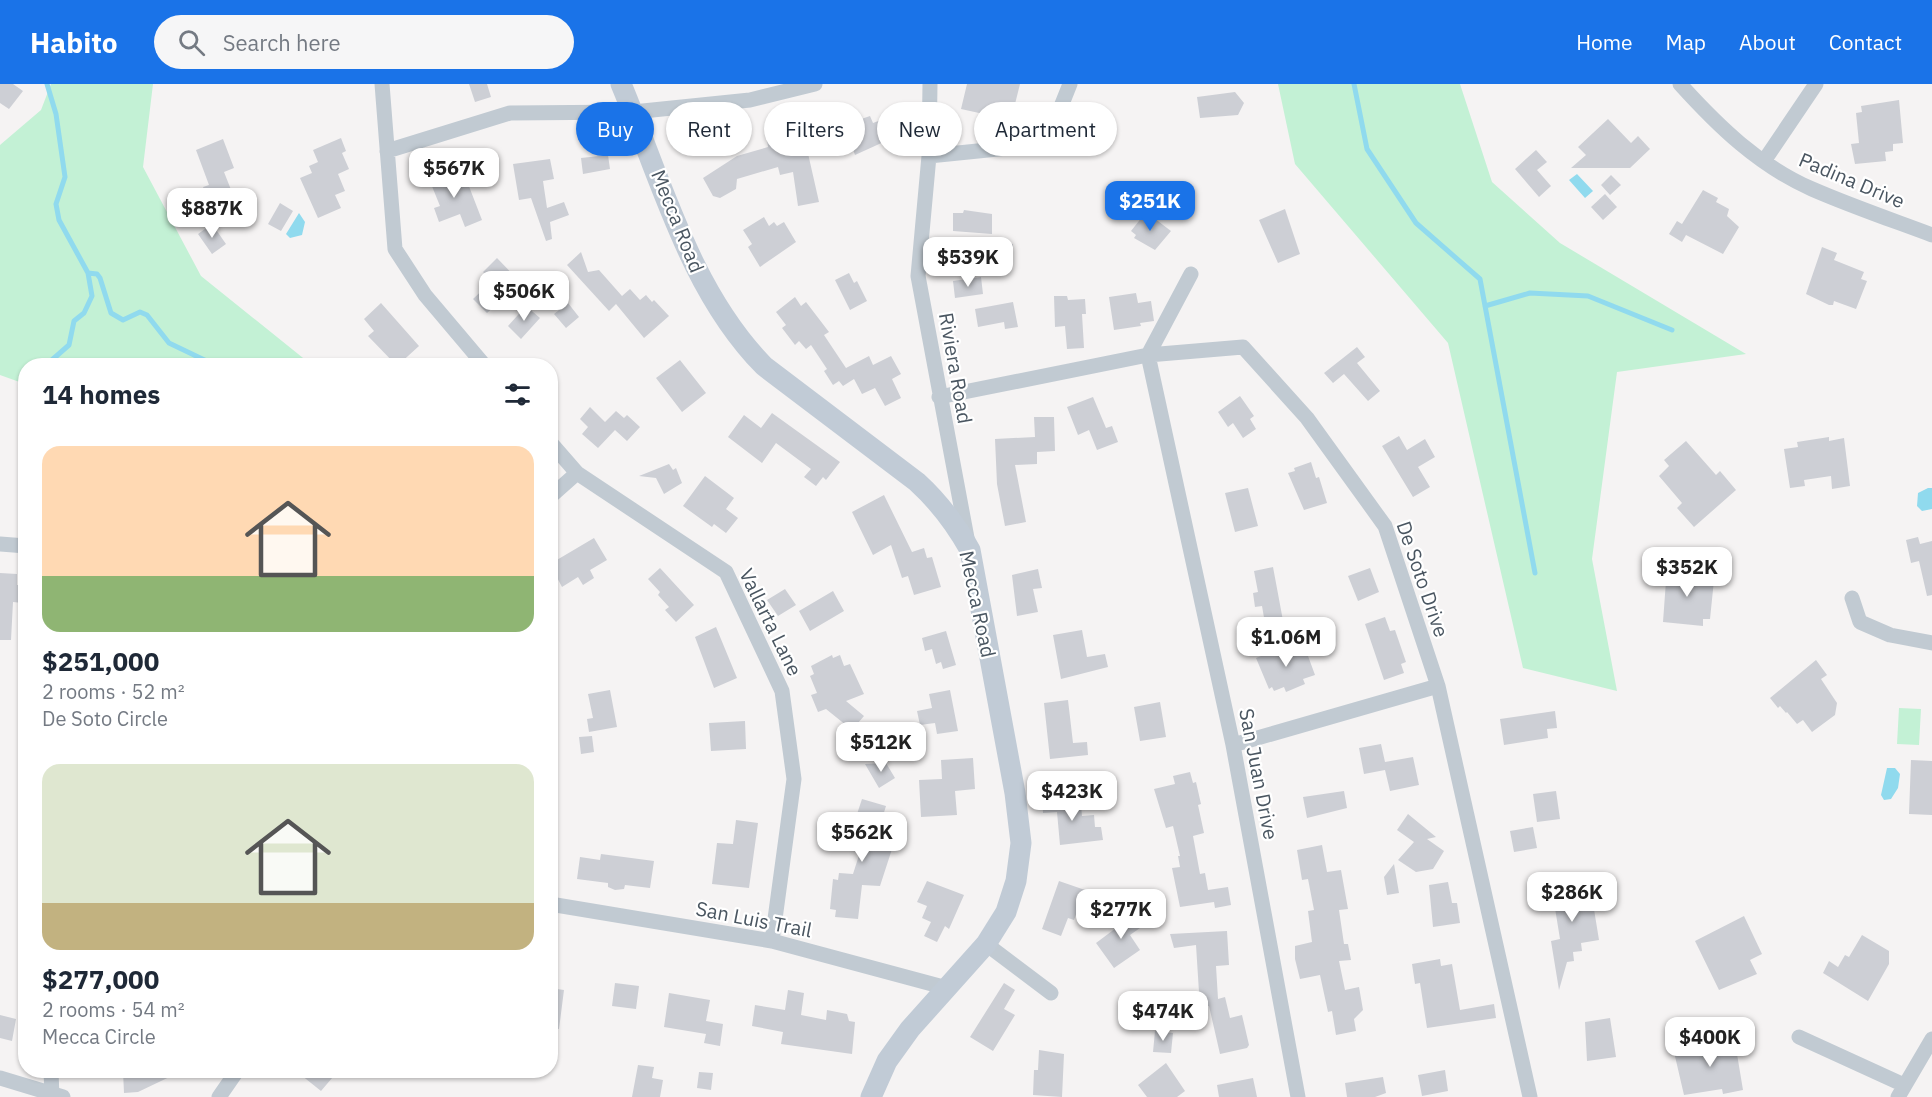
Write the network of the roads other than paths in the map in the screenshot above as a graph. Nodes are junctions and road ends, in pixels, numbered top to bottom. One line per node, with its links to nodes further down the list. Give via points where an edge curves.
1 (382, 84): 12 (street)
2 (621, 84): 8 (street, Mecca Road)
3 (815, 84): 10 (street, via 750,100)
4 (930, 84): 9 (street, Riviera Road)
5 (1071, 84): 13 (street, via 1046,144)
6 (1680, 84): 16 (street, Padina Drive, via 1710,117)
7 (1816, 84): 16 (street)
8 (629, 102)
9 (930, 102)
10 (654, 110)
11 (576, 112): 12 (street, via 510,113)
12 (387, 151): 20 (street, via 395,249 425,295)
13 (962, 153)
14 (651, 156): 27 (street, Mecca Road, via 698,273 742,345 917,482 938,501)
15 (929, 156): 21 (street, Riviera Road, via 918,276)
16 (1764, 161): 17 (street, Padina Drive, via 1811,188)
17 (1932, 235)
18 (1191, 274): 19 (street)
19 (1148, 355): 21 (street, De Soto Drive); 30 (street, De Soto Drive, via 1243,347 1307,418 1385,525); 31 (street, San Juan Drive)
20 (478, 358)
21 (939, 397): 27 (street, Riviera Road)
22 (558, 452): 23 (street, Vallarta Lane)
23 (576, 473): 24 (street); 33 (street, Vallarta Lane, via 726,572 782,691 794,779)
24 (558, 489)
25 (0, 544): 26 (street)
26 (18, 545)
27 (970, 550): 34 (street, Mecca Road, via 1022,843 1006,912)
28 (1852, 598): 29 (street, via 1860,622 1890,635)
29 (1932, 643)
30 (1438, 686): 31 (street); 47 (street, De Soto Drive)
31 (1233, 745): 46 (street, San Juan Drive)
32 (558, 905): 33 (street, San Luis Trail)
33 (772, 941): 35 (street, San Luis Trail)
34 (986, 944): 35 (street, Mecca Road); 36 (street)
35 (947, 988): 45 (street, Mecca Road, via 887,1061)
36 (1051, 993)
37 (1799, 1037): 42 (street)
38 (1932, 1039): 42 (street)
39 (0, 1078): 43 (street)
40 (52, 1078): 43 (street)
41 (232, 1078): 44 (street)
42 (1901, 1091)
43 (55, 1096)
44 (219, 1097)
45 (871, 1097)
46 (1298, 1097)
47 (1530, 1097)

